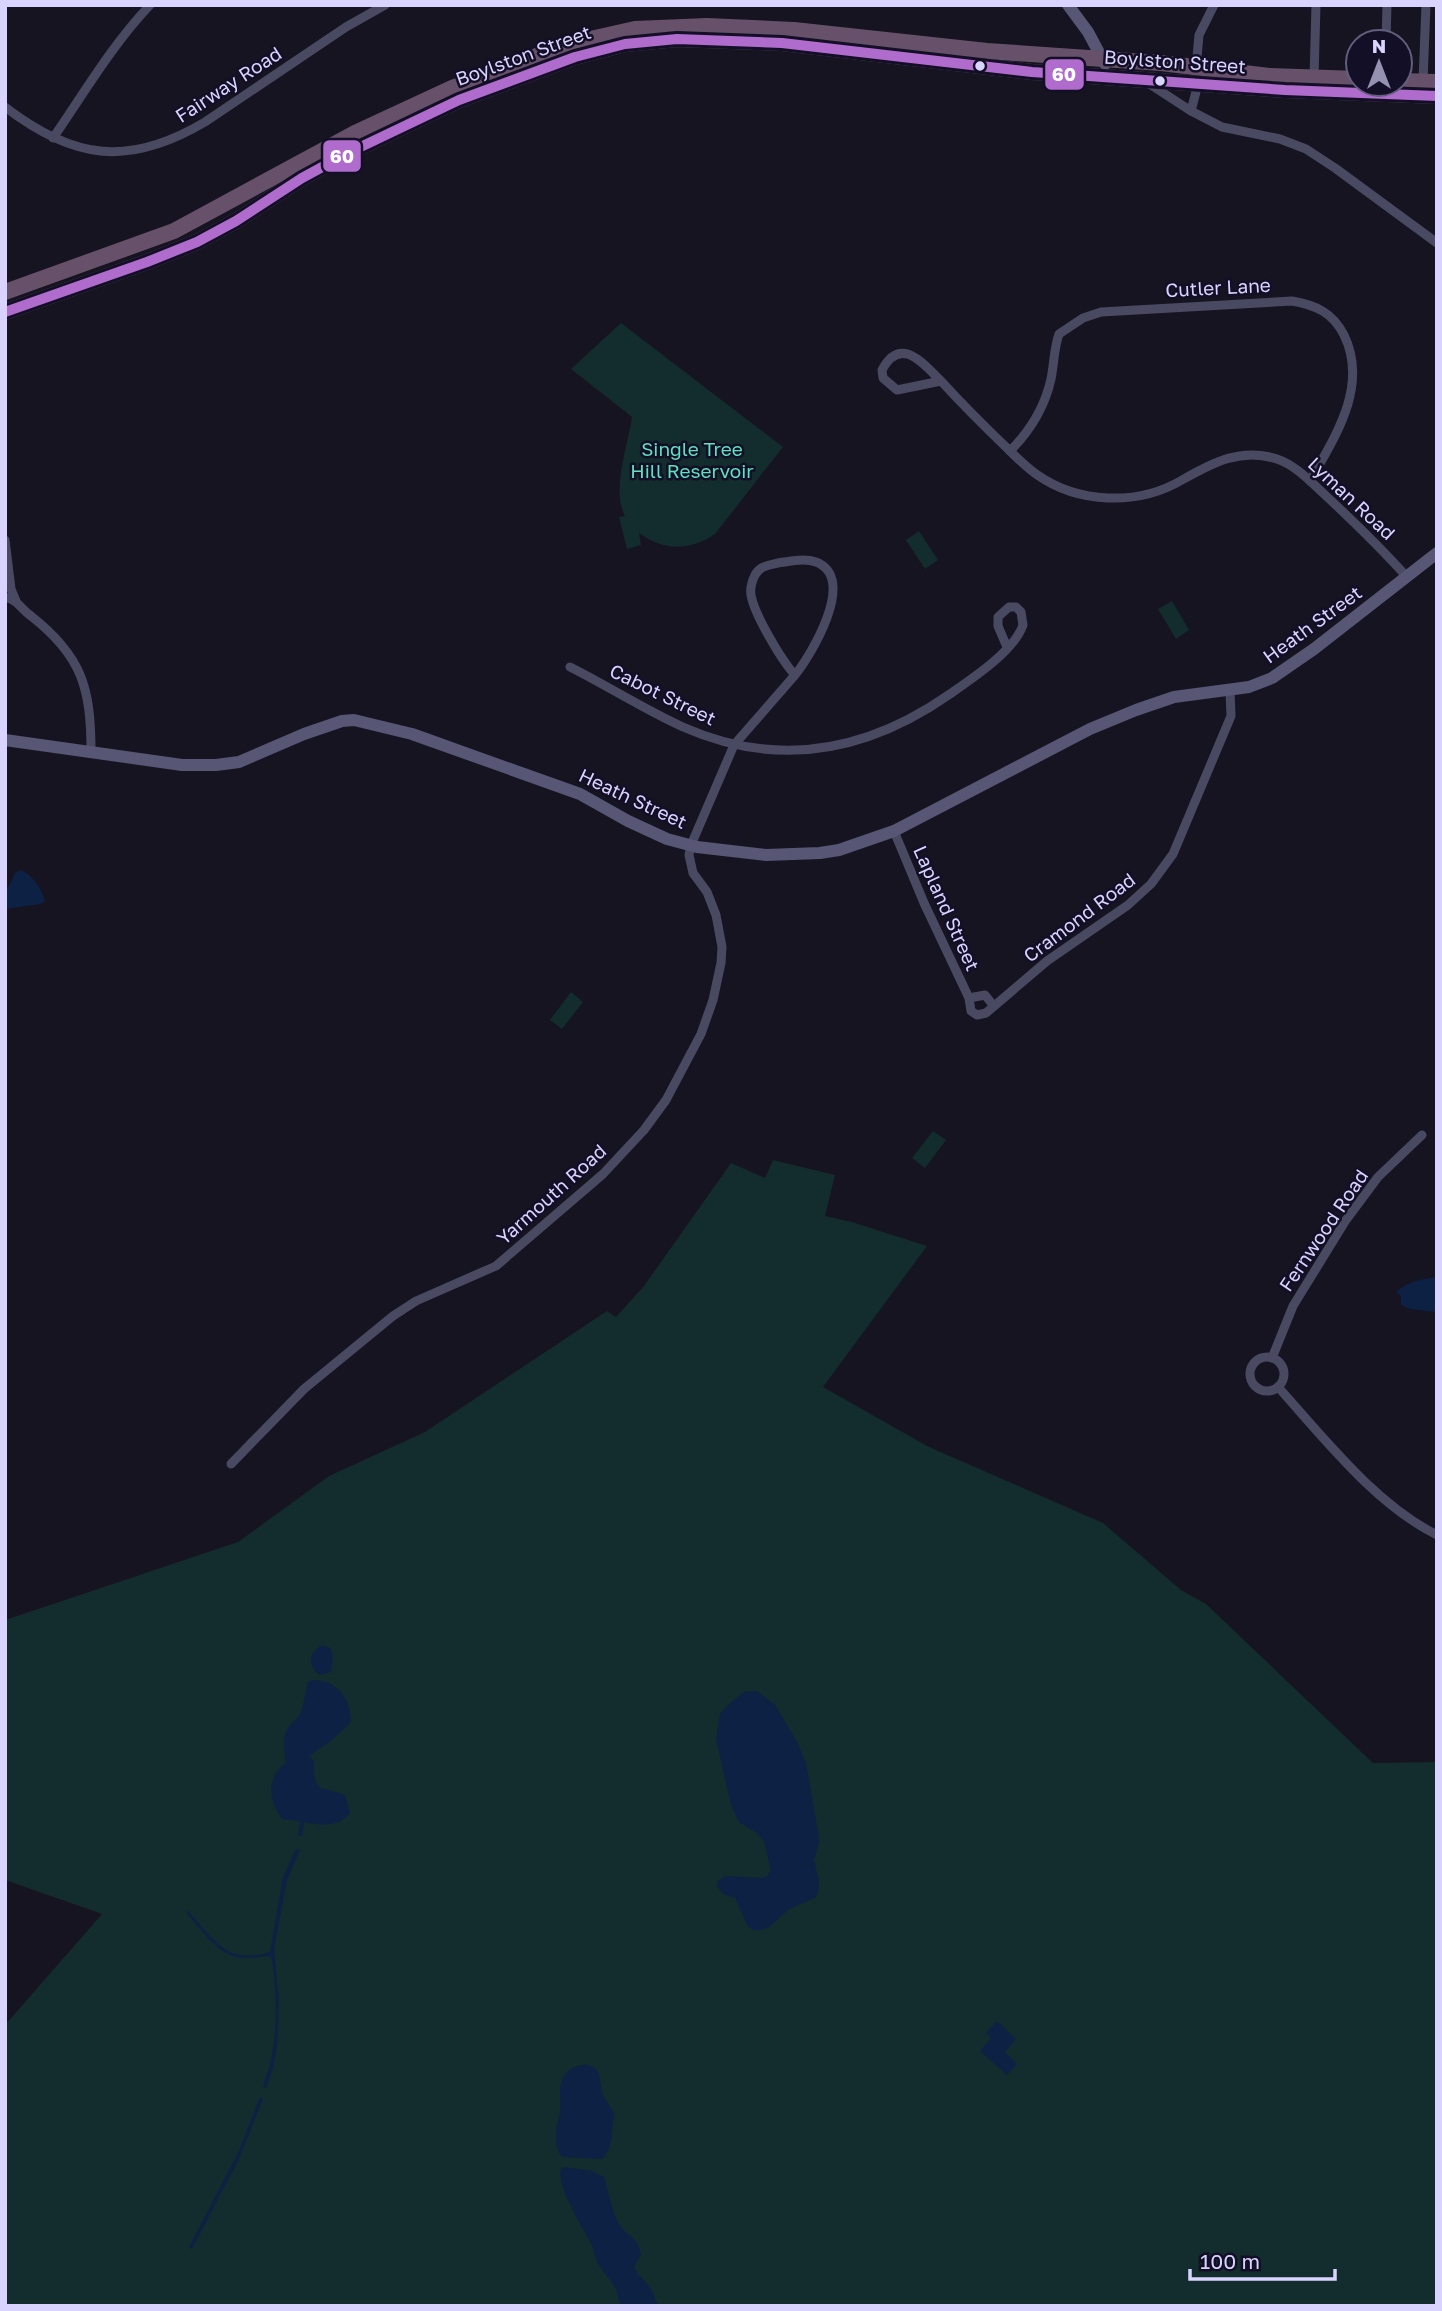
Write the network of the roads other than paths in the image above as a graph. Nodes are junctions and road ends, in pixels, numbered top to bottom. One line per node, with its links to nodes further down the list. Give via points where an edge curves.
1 (150, 5): 19 (street, via 129,27)
2 (385, 5): 19 (street, Fairway Road, via 183,135 145,150 113,153)
3 (1068, 5): 9 (street)
4 (1214, 5): 10 (street, via 1201,28)
5 (1316, 5): 12 (street)
6 (1387, 5): 8 (street)
7 (1426, 5): 15 (street)
8 (1386, 28)
9 (1103, 59): 10 (highway, Boylston Street); 11 (street); 21 (highway, Boylston Street, via 742,27 663,27 602,35 518,62 420,102 174,231)
10 (1197, 76): 12 (highway, Boylston Street); 14 (highway, Boylston Street); 16 (highway, Boylston Street, via 1302,91); 18 (street)
11 (1113, 78): 14 (highway, Boylston Street); 22 (highway, Boylston Street, via 993,69 792,44 677,39 616,46 541,68 459,100 348,153 197,242)
12 (1314, 78): 13 (highway, Boylston Street)
13 (1344, 79)
14 (1142, 80): 18 (street)
15 (1430, 81)
16 (1437, 96)
17 (5, 107): 19 (street, Fairway Road)
18 (1191, 111): 20 (street, via 1230,130 1306,149)
19 (53, 138)
20 (1437, 243)
21 (5, 292)
22 (5, 312)
23 (941, 382): 23 (street, Lyman Road, via 912,354 893,357 882,370 883,378 897,390); 24 (street, Lyman Road)
24 (1010, 451): 25 (street, Lyman Road, via 1036,475 1088,496 1151,494 1213,463 1244,454 1279,459); 25 (street, Cutler Lane, via 1041,407 1059,334 1083,318 1101,312 1292,301 1332,317 1345,336 1354,365 1346,411)
25 (1310, 481): 28 (street, Lyman Road)
26 (5, 540): 30 (street)
27 (1437, 553): 28 (street, Heath Street)
28 (1406, 576): 34 (street, Heath Street, via 1272,678)
29 (5, 597): 30 (street)
30 (16, 600): 37 (street, via 68,650 80,673 88,697)
31 (1007, 647): 36 (street, Cabot Street, via 936,704 868,737 805,750)
32 (570, 667): 36 (street, Cabot Street, via 682,727)
33 (795, 675): 33 (street, via 756,608 751,587 764,567 810,561 825,568 830,577 831,601 820,636); 36 (street)
34 (1230, 691): 38 (street, Heath Street, via 1174,697 1090,729); 41 (street, Cramond Road, via 1231,716 1173,855 1128,905)
35 (5, 740): 37 (street, Heath Street)
36 (734, 746): 39 (street)
37 (91, 752): 39 (street, Heath Street, via 182,765 229,764 354,720 412,734 580,794 667,839)
38 (894, 831): 39 (street, Heath Street, via 839,850 805,855); 40 (street, Lapland Street)
39 (691, 845): 45 (street, Yarmouth Road, via 693,873 716,915 721,963 696,1043 644,1130 603,1174 496,1266 393,1315 304,1390)
40 (970, 998): 41 (street, Lapland Street, via 985,995); 41 (street, Lapland Street, via 971,1011 977,1015)
41 (993, 1005)
42 (1422, 1135): 43 (street, Fernwood Road, via 1378,1177 1346,1220 1293,1306)
43 (1272, 1358): 44 (street, via 1284,1373); 44 (street, Fernwood Road, via 1254,1364 1251,1379 1262,1390)
44 (1278, 1387): 46 (street, Fernwood Road, via 1363,1478 1416,1525)
45 (231, 1464)
46 (1437, 1535)

